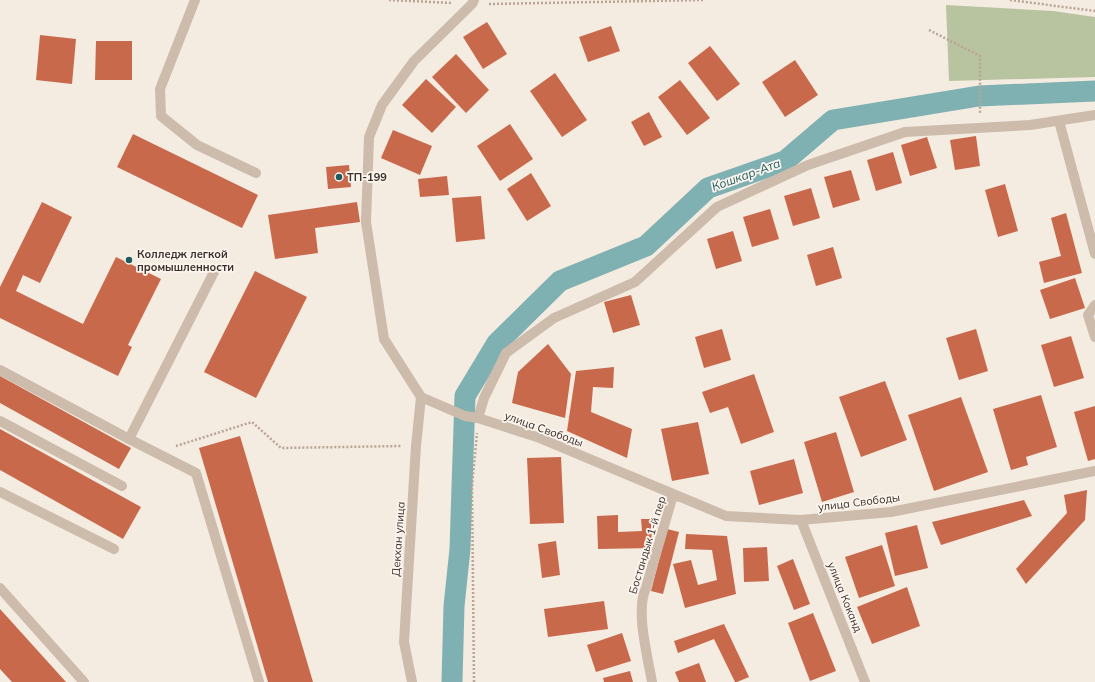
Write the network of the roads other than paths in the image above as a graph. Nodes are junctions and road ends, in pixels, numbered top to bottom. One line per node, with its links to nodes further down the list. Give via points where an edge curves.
1 (196, 0): 5 (street, via 160,88 162,116 197,145)
2 (473, 2): 11 (street, via 414,61 382,105 369,137 366,222 384,339)
3 (1095, 115): 4 (street)
4 (1059, 121): 6 (street); 12 (street, via 905,132 808,165 717,207 635,282 554,318 506,353 484,398)
5 (256, 173)
6 (1095, 254)
7 (214, 272): 14 (street)
8 (1095, 305): 9 (street, via 1088,315)
9 (1095, 337)
10 (0, 370): 14 (street)
11 (421, 397): 12 (street, улица Свободы, via 465,416); 24 (street, Декхан улица, via 404,642)
12 (478, 418): 18 (street, улица Свободы, via 537,437)
13 (0, 421): 16 (street)
14 (129, 439): 23 (street, via 196,473)
15 (1095, 470): 19 (street, улица Свободы, via 891,512)
16 (122, 486)
17 (0, 492): 20 (street)
18 (684, 498): 19 (street, улица Свободы, via 726,516); 25 (street, Бостандык 1-й пер, via 673,495 643,594 641,623)
19 (802, 520): 26 (street, улица Коканд)
20 (114, 549)
21 (0, 588): 22 (street)
22 (84, 682)
23 (259, 682)
24 (412, 682)
25 (652, 682)
26 (865, 682)

